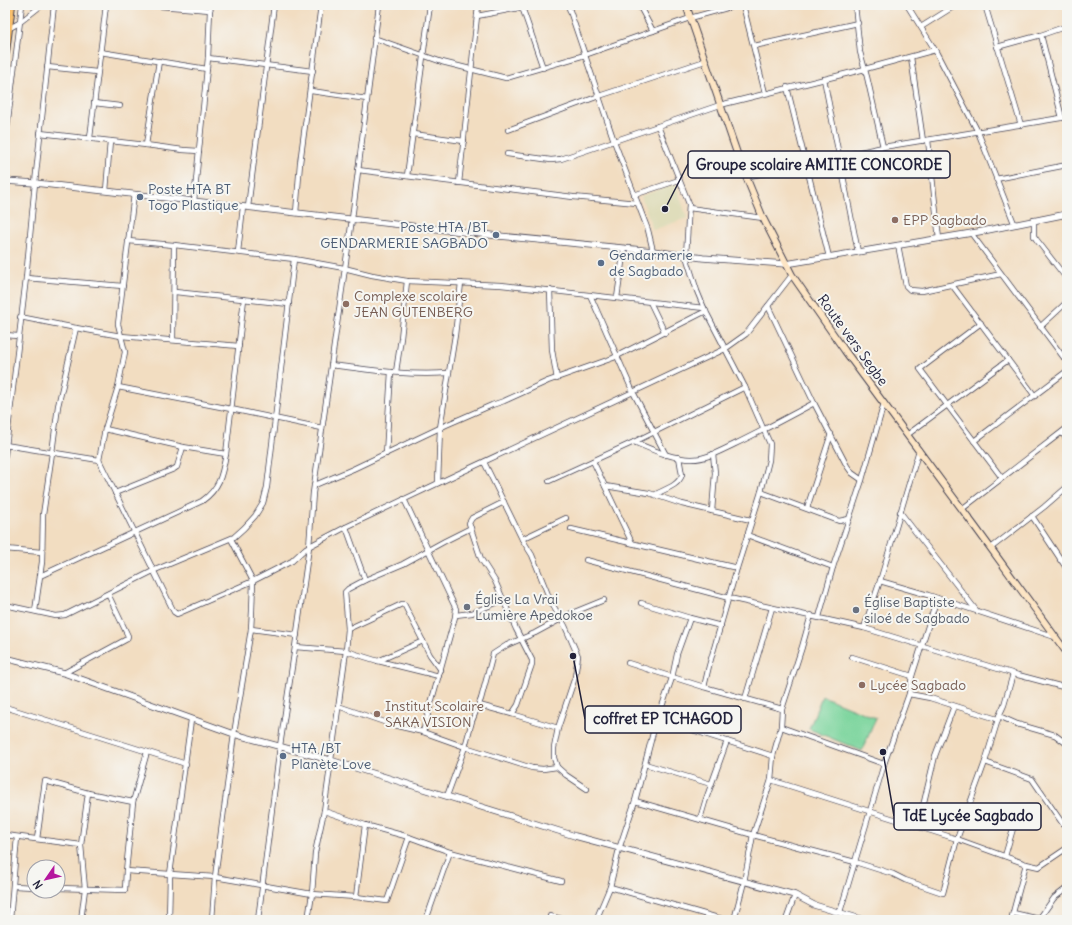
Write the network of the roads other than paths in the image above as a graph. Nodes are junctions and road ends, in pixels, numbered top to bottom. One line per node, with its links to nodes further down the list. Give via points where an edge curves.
1 (11, 5): 31 (highway)
2 (22, 5): 27 (street)
3 (42, 5): 27 (street)
4 (54, 5): 48 (street)
5 (106, 5): 40 (street)
6 (147, 5): 22 (street)
7 (274, 5): 47 (street)
8 (321, 5): 53 (street)
9 (378, 5): 34 (street)
10 (430, 5): 41 (street)
11 (478, 5): 25 (street)
12 (535, 5): 23 (street)
13 (568, 5): 42 (street)
14 (639, 5): 32 (street)
15 (686, 5): 26 (main road, Route vers Segbe)
16 (738, 5): 26 (street)
17 (743, 5): 36 (street)
18 (855, 5): 28 (street)
19 (907, 5): 30 (street)
20 (956, 5): 30 (street)
21 (985, 5): 37 (street)
22 (180, 7): 24 (street)
23 (522, 7): 25 (street); 49 (street)
24 (211, 8): 44 (street)
25 (477, 16): 52 (street)
26 (690, 18): 32 (street); 46 (main road, Route vers Segbe)
27 (19, 23): 31 (street); 76 (street)
28 (858, 23): 36 (street); 51 (street, via 860,52)
29 (1067, 26): 33 (street)
30 (921, 27): 38 (street)
31 (7, 30): 35 (highway)
32 (653, 30): 42 (street)
33 (1041, 35): 37 (street); 64 (street)
34 (374, 38): 41 (street); 60 (street)
35 (5, 44): 39 (highway)
36 (754, 46): 58 (street)
37 (997, 47): 65 (street)
38 (935, 50): 43 (street); 68 (street)
39 (5, 52)
40 (100, 52): 45 (street); 54 (street)
41 (423, 55): 52 (street); 70 (street)
42 (585, 55): 49 (street); 59 (street)
43 (911, 57): 51 (street); 75 (street)
44 (208, 58): 47 (street); 50 (street)
45 (159, 61): 50 (street); 77 (street)
46 (705, 61): 59 (street); 62 (main road, Route vers Segbe)
47 (266, 64): 53 (street); 97 (street)
48 (47, 67): 54 (street); 69 (street)
49 (543, 68): 52 (street, via 506,78)
50 (207, 69): 79 (street)
51 (865, 69): 55 (street); 78 (street)
52 (471, 70): 73 (street)
53 (313, 71): 57 (street)
54 (97, 72): 61 (street)
55 (824, 79): 56 (street); 81 (street)
56 (787, 88): 58 (street); 82 (street)
57 (311, 91): 60 (street); 99 (street, via 300,163)
58 (765, 93): 62 (street)
59 (599, 96): 67 (street); 74 (street)
60 (367, 99): 84 (street)
61 (94, 103): 63 (street); 71 (street)
62 (720, 105): 66 (street); 86 (main road, Route vers Segbe)
63 (120, 106)
64 (1065, 118): 65 (street)
65 (1021, 125): 68 (street)
66 (658, 126): 74 (street); 89 (street)
67 (508, 130)
68 (978, 132): 75 (street); 87 (street)
69 (40, 133): 71 (street); 90 (street)
70 (413, 134): 73 (street); 85 (street)
71 (90, 138): 72 (street)
72 (110, 141): 77 (street); 92 (street)
73 (464, 141): 91 (street)
74 (614, 141): 80 (street, via 556,160); 94 (street)
75 (925, 141): 78 (street); 106 (street)
76 (5, 144)
77 (146, 145): 79 (street)
78 (883, 147): 81 (street)
79 (199, 151): 95 (street)
80 (507, 154)
81 (838, 157): 82 (street); 113 (street)
82 (807, 163): 86 (street); 115 (street)
83 (1067, 165): 87 (street)
84 (358, 170): 85 (street); 102 (street)
85 (407, 176): 91 (street)
86 (746, 177): 101 (main road, Route vers Segbe)
87 (996, 179): 104 (street)
88 (5, 180): 90 (street)
89 (679, 180): 94 (street); 98 (street)
90 (35, 183): 92 (street); 121 (street)
91 (459, 183): 96 (street)
92 (106, 191): 93 (street)
93 (134, 194): 95 (street); 107 (street)
94 (634, 195): 96 (street)
95 (194, 201): 97 (street)
96 (637, 203): 111 (street)
97 (246, 207): 99 (street); 112 (street)
98 (689, 208): 101 (street); 114 (street)
99 (296, 213): 102 (street)
100 (1067, 214): 103 (street)
101 (763, 218): 117 (main road, Route vers Segbe)
102 (352, 219): 110 (street); 118 (street)
103 (1034, 220): 104 (street); 122 (street, via 1034,236)
104 (1014, 224): 105 (street)
105 (971, 233): 106 (street); 119 (street)
106 (939, 238): 109 (street)
107 (128, 241): 108 (street); 126 (street)
108 (174, 245): 112 (street); 128 (street)
109 (898, 245): 113 (street); 125 (street, via 907,288 922,291)
110 (624, 248): 111 (street); 130 (street)
111 (653, 251): 114 (street)
112 (238, 252): 116 (street)
113 (858, 252): 115 (street)
114 (686, 256): 117 (street); 136 (street)
115 (829, 257): 117 (street)
116 (294, 260): 118 (street); 134 (street)
117 (786, 264): 120 (main road, Route vers Segbe)
118 (344, 268): 123 (street); 151 (street)
119 (1001, 274): 125 (street); 139 (street)
120 (792, 275): 135 (street); 161 (main road, Route vers Segbe)
121 (26, 278): 126 (street); 137 (street)
122 (1067, 279)
123 (407, 280): 124 (street); 153 (street, via 401,343)
124 (461, 283): 127 (street); 154 (street)
125 (952, 285): 138 (street)
126 (123, 286): 144 (street, via 118,324)
127 (550, 290): 129 (street); 155 (street, via 552,350)
128 (174, 292): 131 (street); 145 (street)
129 (590, 295): 130 (street); 148 (street)
130 (617, 298): 132 (street)
131 (244, 299): 134 (street); 146 (street)
132 (650, 302): 136 (street); 141 (street)
133 (1067, 302): 139 (street)
134 (290, 304): 164 (street)
135 (768, 306): 147 (street, via 746,334); 160 (street)
136 (705, 310): 141 (street); 147 (street)
137 (20, 317): 140 (street); 143 (street)
138 (980, 323): 149 (street); 162 (street, via 920,369)
139 (1040, 326): 150 (street)
140 (76, 328): 144 (street); 180 (street, via 58,406)
141 (665, 333): 148 (street)
142 (5, 335): 143 (street)
143 (18, 336): 177 (street)
144 (121, 336): 145 (street); 156 (street, via 125,352)
145 (173, 340): 146 (street)
146 (239, 346): 163 (street)
147 (725, 349): 157 (street); 158 (street)
148 (617, 356): 155 (street); 158 (street)
149 (1008, 360): 159 (street); 162 (street)
150 (1067, 362)
151 (331, 365): 153 (street); 165 (street)
152 (1067, 371): 159 (street)
153 (394, 372): 154 (street); 182 (street)
154 (448, 373): 166 (street)
155 (557, 379): 166 (street)
156 (118, 387): 163 (street); 168 (street)
157 (745, 388): 169 (street); 170 (street)
158 (633, 392): 170 (street); 189 (street)
159 (1035, 396): 175 (street)
160 (814, 403): 169 (street); 172 (street)
161 (884, 403): 173 (main road, Route vers Segbe); 191 (street)
162 (947, 405): 173 (street); 175 (street)
163 (231, 408): 164 (street); 181 (street)
164 (276, 418): 165 (street); 215 (street, via 263,503 255,516)
165 (322, 428): 194 (street)
166 (440, 428): 182 (street); 193 (street)
167 (1067, 428): 171 (street)
168 (106, 429): 178 (street); 187 (street)
169 (764, 430): 183 (street); 197 (street, via 771,451)
170 (654, 432): 176 (street); 185 (street)
171 (1062, 433): 174 (street); 190 (street)
172 (830, 434): 191 (street, via 847,466); 202 (street)
173 (907, 435): 179 (main road, Route vers Segbe)
174 (1067, 439)
175 (974, 441): 190 (street)
176 (634, 442): 185 (street); 188 (street)
177 (6, 445): 180 (street); 184 (street)
178 (183, 447): 181 (street); 198 (street, via 174,470)
179 (919, 450): 203 (main road, Route vers Segbe); 205 (street)
180 (52, 453): 187 (street); 222 (street, via 43,515)
181 (226, 454): 213 (street, via 220,480 204,500)
182 (386, 454): 194 (street)
183 (714, 454): 186 (street, via 694,459); 204 (street)
184 (5, 455)
185 (666, 455): 186 (street)
186 (679, 457): 199 (street, via 681,478 673,486)
187 (99, 460): 198 (street)
188 (593, 461): 192 (street); 195 (street)
189 (484, 462): 193 (street); 201 (street)
190 (1002, 478): 203 (street)
191 (862, 480): 208 (street)
192 (549, 481)
193 (438, 483): 200 (street)
194 (315, 485): 218 (street)
195 (605, 486): 199 (street); 217 (street)
196 (1067, 487): 206 (street)
197 (761, 492): 202 (street); 209 (street)
198 (115, 493): 213 (street)
199 (656, 494): 204 (street, via 682,504)
200 (404, 499): 210 (street); 221 (street)
201 (504, 502): 211 (street, via 472,518 469,523); 216 (street)
202 (807, 508): 208 (street, via 839,521)
203 (962, 509): 219 (main road, Route vers Segbe)
204 (712, 511): 209 (street)
205 (900, 512): 233 (street); 243 (street)
206 (1032, 516): 219 (street); 225 (street)
207 (566, 518): 216 (street)
208 (849, 519): 226 (street)
209 (751, 520): 214 (street)
210 (346, 527): 218 (street); 231 (street)
211 (471, 528): 221 (street); 237 (street, via 481,559)
212 (571, 529): 217 (street)
213 (135, 532): 229 (street); 230 (street)
214 (747, 535): 226 (street); 227 (street)
215 (231, 539): 229 (street); 232 (street)
216 (522, 539): 247 (street)
217 (632, 543): 227 (street)
218 (309, 547): 232 (street, via 292,561); 253 (street)
219 (991, 548): 254 (main road, Route vers Segbe)
220 (5, 549): 222 (street)
221 (429, 550): 231 (street); 244 (street, via 455,606)
222 (42, 552): 230 (street)
223 (1067, 556): 225 (street)
224 (586, 560): 235 (street)
225 (1060, 560): 228 (street)
226 (833, 567): 246 (street)
227 (737, 568): 235 (street)
228 (1067, 569)
229 (153, 570): 232 (street, via 177,614); 234 (street)
230 (40, 576): 242 (street)
231 (365, 580): 252 (street, via 345,592)
232 (253, 581): 251 (street)
233 (880, 581): 236 (street); 250 (street)
234 (108, 594): 242 (street, via 62,616); 266 (street, via 128,636 127,639)
235 (728, 598): 241 (street); 249 (street)
236 (937, 598): 243 (street); 257 (street)
237 (503, 600): 244 (street, via 472,613); 255 (street)
238 (604, 600): 247 (street)
239 (641, 603): 248 (street)
240 (5, 605): 242 (street)
241 (772, 608): 245 (street); 274 (street)
242 (36, 611)
243 (976, 611): 254 (street)
244 (456, 615): 265 (street)
245 (811, 615): 246 (street); 279 (street)
246 (819, 617): 250 (street)
247 (561, 618): 255 (street); 285 (street, via 578,658 575,677)
248 (690, 618): 249 (street); 270 (street, via 677,654)
249 (721, 626): 271 (street)
250 (864, 628): 257 (street)
251 (251, 629): 253 (street); 287 (street)
252 (348, 629): 256 (street, via 403,604); 259 (street)
253 (297, 635): 258 (street)
254 (1055, 637): 260 (main road, Route vers Segbe)
255 (521, 638): 275 (street, via 491,656); 280 (street, via 532,664 518,705)
256 (423, 641): 263 (street); 265 (street)
257 (923, 646): 267 (street); 269 (street)
258 (295, 647): 259 (street); 290 (street)
259 (346, 651): 263 (street); 276 (street)
260 (1067, 653)
261 (852, 657): 269 (street)
262 (5, 658): 266 (street)
263 (378, 661): 268 (street)
264 (628, 663): 270 (street)
265 (441, 670): 268 (street)
266 (64, 673): 283 (street)
267 (1013, 674): 272 (street); 281 (street)
268 (439, 676): 286 (street)
269 (912, 676): 273 (street)
270 (672, 678): 271 (street); 282 (street)
271 (704, 688): 274 (street)
272 (1067, 688)
273 (908, 694): 277 (street); 298 (street)
274 (745, 699): 279 (street)
275 (479, 705): 280 (street); 291 (street)
276 (338, 706): 286 (street, via 392,725); 294 (street)
277 (954, 706): 281 (street); 312 (street, via 935,756)
278 (5, 707): 292 (street)
279 (782, 709): 284 (street)
280 (512, 714): 285 (street)
281 (998, 717): 289 (street, via 1055,735); 295 (street)
282 (658, 719): 288 (street); 297 (street)
283 (191, 720): 287 (street); 296 (street)
284 (781, 727): 293 (street); 298 (street)
285 (558, 728): 299 (street, via 554,756)
286 (423, 732): 291 (street)
287 (234, 734): 290 (street); 329 (street)
288 (727, 741): 293 (street); 301 (street)
289 (1067, 744)
290 (280, 746): 294 (street); 333 (street)
291 (465, 747): 299 (street, via 532,768); 304 (street)
292 (147, 752): 296 (street); 306 (street)
293 (773, 756): 300 (street)
294 (330, 760): 304 (street); 307 (street)
295 (985, 762): 313 (street, via 1032,779); 319 (street)
296 (186, 764): 328 (street)
297 (645, 764): 301 (street); 305 (street)
298 (884, 764): 308 (street)
299 (557, 767): 302 (street)
300 (770, 780): 308 (street); 315 (street)
301 (711, 784): 310 (street)
302 (587, 789)
303 (88, 793): 306 (street); 318 (street, via 44,782); 320 (street)
304 (447, 796): 322 (street)
305 (634, 801): 310 (street); 322 (street)
306 (133, 802): 327 (street)
307 (324, 811): 311 (street); 339 (street, via 315,853)
308 (870, 811): 312 (street); 325 (street)
309 (1017, 815): 324 (street)
310 (700, 819): 315 (street)
311 (365, 825): 317 (street); 341 (street)
312 (916, 826): 319 (street)
313 (1067, 830)
314 (5, 835): 316 (street)
315 (753, 835): 325 (street); 331 (street)
316 (18, 837): 318 (street); 332 (street)
317 (409, 837): 323 (street); 341 (street, via 387,901)
318 (37, 838): 320 (street)
319 (957, 839): 324 (street); 325 (street, via 943,893)
320 (81, 845): 338 (street)
321 (1067, 848): 326 (street, via 1039,867)
322 (619, 849): 331 (street); 335 (street)
323 (450, 852): 330 (street); 352 (street)
324 (1005, 856): 326 (street)
325 (855, 862): 342 (street)
326 (1026, 864): 343 (street)
327 (126, 870): 328 (street); 338 (street, via 125,890)
328 (170, 874): 329 (street); 348 (street)
329 (215, 877): 333 (street); 349 (street)
330 (561, 881)
331 (744, 882): 340 (street); 356 (street)
332 (14, 886): 334 (street); 346 (street)
333 (263, 886): 339 (street); 350 (street)
334 (26, 887)
335 (610, 887): 354 (street); 355 (street)
336 (66, 888): 338 (street)
337 (1067, 888): 345 (street, via 1054,898)
338 (85, 889): 347 (street)
339 (312, 894): 341 (street); 351 (street)
340 (795, 895): 342 (street, via 814,905); 357 (street)
341 (356, 897)
342 (840, 912): 358 (street)
343 (1013, 913): 345 (street); 359 (street)
344 (550, 916): 353 (street)
345 (1042, 919)
346 (10, 920)
347 (81, 920)
348 (169, 920)
349 (212, 920)
350 (258, 920)
351 (308, 920)
352 (426, 920)
353 (564, 920)
354 (596, 920)
355 (725, 920)
356 (734, 920)
357 (786, 920)
358 (864, 920)
359 (1011, 920)

